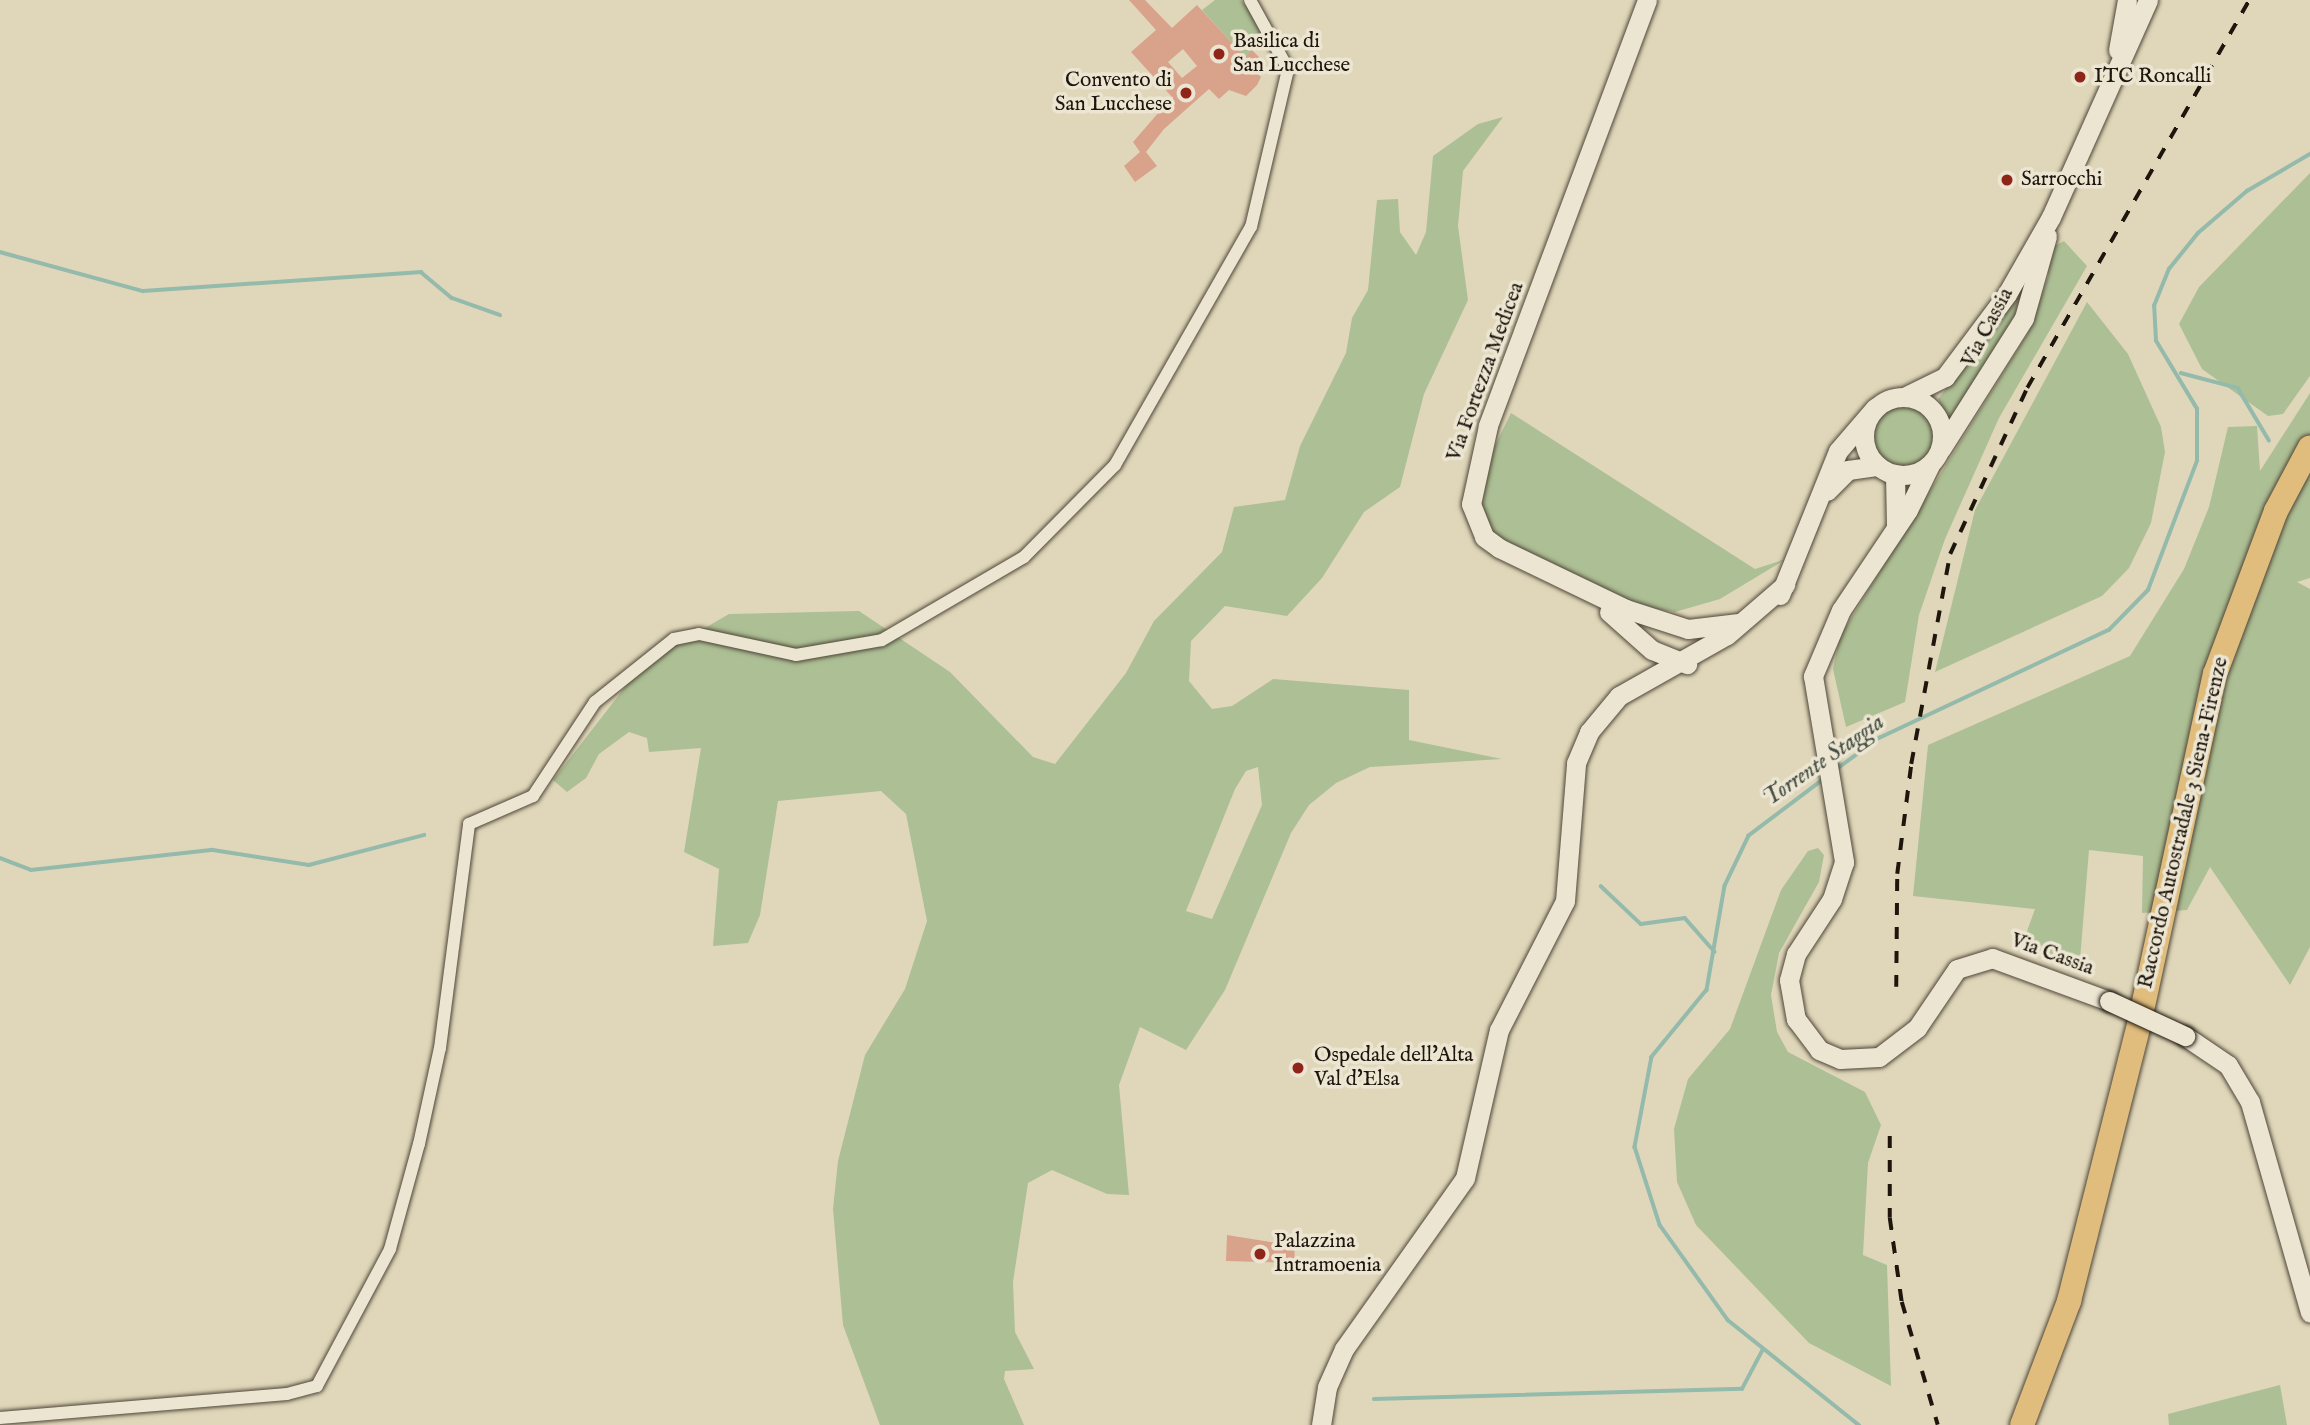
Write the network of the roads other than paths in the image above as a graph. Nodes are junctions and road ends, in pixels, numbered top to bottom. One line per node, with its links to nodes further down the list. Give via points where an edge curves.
1 (1250, 0): 25 (street, via 1285,54 1283,109 1251,227 1115,465 1024,557 956,602 881,640 796,655 699,634 674,639 595,702 533,796 469,824 440,1048 419,1144 390,1249 317,1385 286,1394)
2 (1647, 0): 15 (main road, Via Fortezza Medicea, via 1479,453 1471,499)
3 (2127, 0): 5 (main road)
4 (2143, 0): 5 (main road)
5 (2102, 103): 6 (main road, Via Cassia)
6 (2051, 218): 7 (main road, Via Cassia, via 1997,309 1945,377); 10 (main road, Via Cassia, via 2024,318)
7 (1904, 397): 8 (main road, Via Cassia); 10 (main road, via 1936,413)
8 (1875, 408): 11 (main road, via 1864,444); 13 (main road, via 1838,451)
9 (2310, 447): 22 (highway, Raccordo Autostradale 3 Siena-Firenze, via 2276,511 2215,674)
10 (1935, 457): 11 (main road); 14 (main road, Via Cassia)
11 (1886, 470): 13 (main road, via 1844,472); 14 (main road)
12 (2310, 472): 22 (highway, Raccordo Autostradale 3 Siena-Firenze, via 2258,590 2230,676)
13 (1822, 497): 16 (main road, via 1785,585)
14 (1895, 529): 24 (main road, Via Cassia, bridge, via 1818,654 1813,676 1844,862 1835,893 1796,954 1789,980 1796,1019 1819,1049 1840,1059 1879,1058 1906,1041 1942,986 1973,961 2019,963 2185,1036 2228,1065 2250,1102)
15 (1484, 537): 16 (main road, via 1656,622); 17 (main road, via 1504,559 1621,619)
16 (1741, 631): 18 (main road); 20 (main road, via 1616,713)
17 (1647, 646): 18 (main road); 19 (main road)
18 (1679, 661): 19 (main road)
19 (1646, 679): 20 (main road, via 1595,721 1578,756)
20 (1575, 784): 21 (main road)
21 (1569, 848): 23 (main road, via 1548,911 1483,1043 1455,1174); 23 (main road, via 1563,907 1495,1042 1465,1178)
22 (2147, 1018): 27 (highway, Raccordo Autostradale 3 Siena-Firenze, via 2069,1301); 28 (highway, Raccordo Autostradale 3 Siena-Firenze, via 2081,1306)
23 (1416, 1248): 26 (main road, via 1336,1363)
24 (2310, 1313)
25 (0, 1418)
26 (1321, 1425)
27 (2022, 1425)
28 (2038, 1425)

